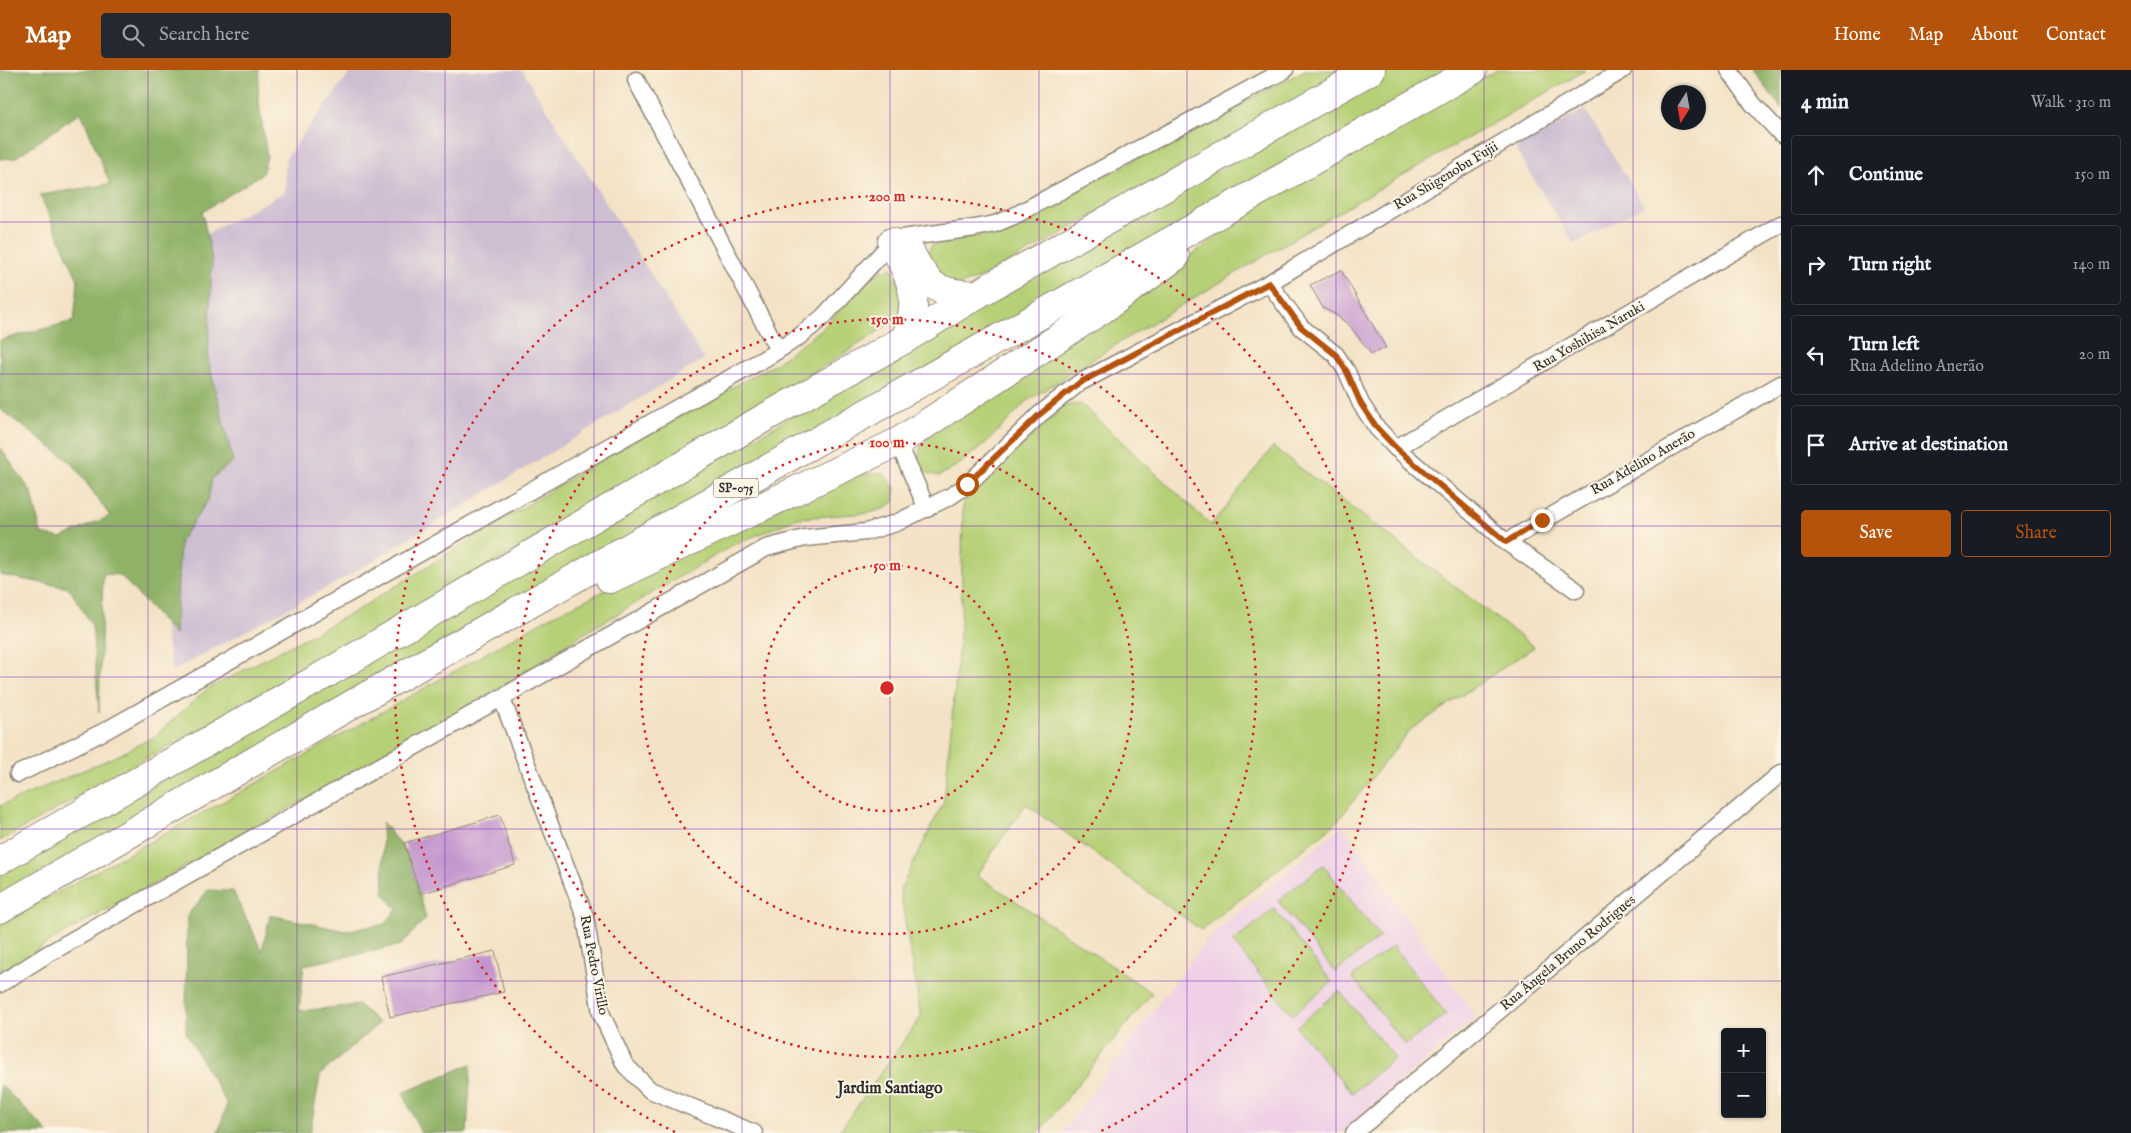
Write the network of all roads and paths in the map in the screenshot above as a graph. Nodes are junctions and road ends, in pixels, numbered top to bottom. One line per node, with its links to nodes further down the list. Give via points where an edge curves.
1 (1285, 70): 10 (street, via 1014,216 995,224)
2 (1371, 70): 12 (highway)
3 (1474, 70): 8 (highway, SP-075)
4 (1622, 70): 11 (street, Rua Shigenobu Fujii)
5 (1729, 70): 7 (street, via 1753,104)
6 (636, 80): 14 (street)
7 (1781, 134)
8 (1283, 179): 16 (highway, via 1103,309); 21 (highway, SP-075)
9 (1781, 224): 17 (street, Rua Yoshihisa Naruki)
10 (897, 240): 12 (highway, via 929,283 948,294); 13 (highway, via 913,296 914,318); 14 (street, via 823,317)
11 (1269, 283): 17 (street, via 1301,327 1336,355 1361,404); 18 (street, Rua Shigenobu Fujii, via 1079,383 1039,415 959,491)
12 (976, 295): 13 (highway)
13 (905, 340): 25 (highway, via 759,421)
14 (778, 350): 24 (street, via 130,717)
15 (1781, 384): 19 (street, Rua Adelino Anerão)
16 (898, 442): 18 (street); 21 (highway, via 596,586)
17 (1396, 448): 19 (street)
18 (927, 509): 22 (street, Rua Shigenobu Fujii, via 866,532 805,538 766,548)
19 (1506, 542): 20 (street)
20 (1576, 590)
21 (503, 620): 26 (highway, SP-075)
22 (502, 698): 27 (street, Rua Shigenobu Fujii); 28 (street, Rua Pedro Virillo, via 585,916 601,1013 625,1065 650,1090)
23 (1781, 773): 29 (street, Rua Ângela Bruno Rodrigues)
24 (18, 774)
25 (0, 860)
26 (0, 909)
27 (0, 984)
28 (754, 1133)
29 (1354, 1133)

